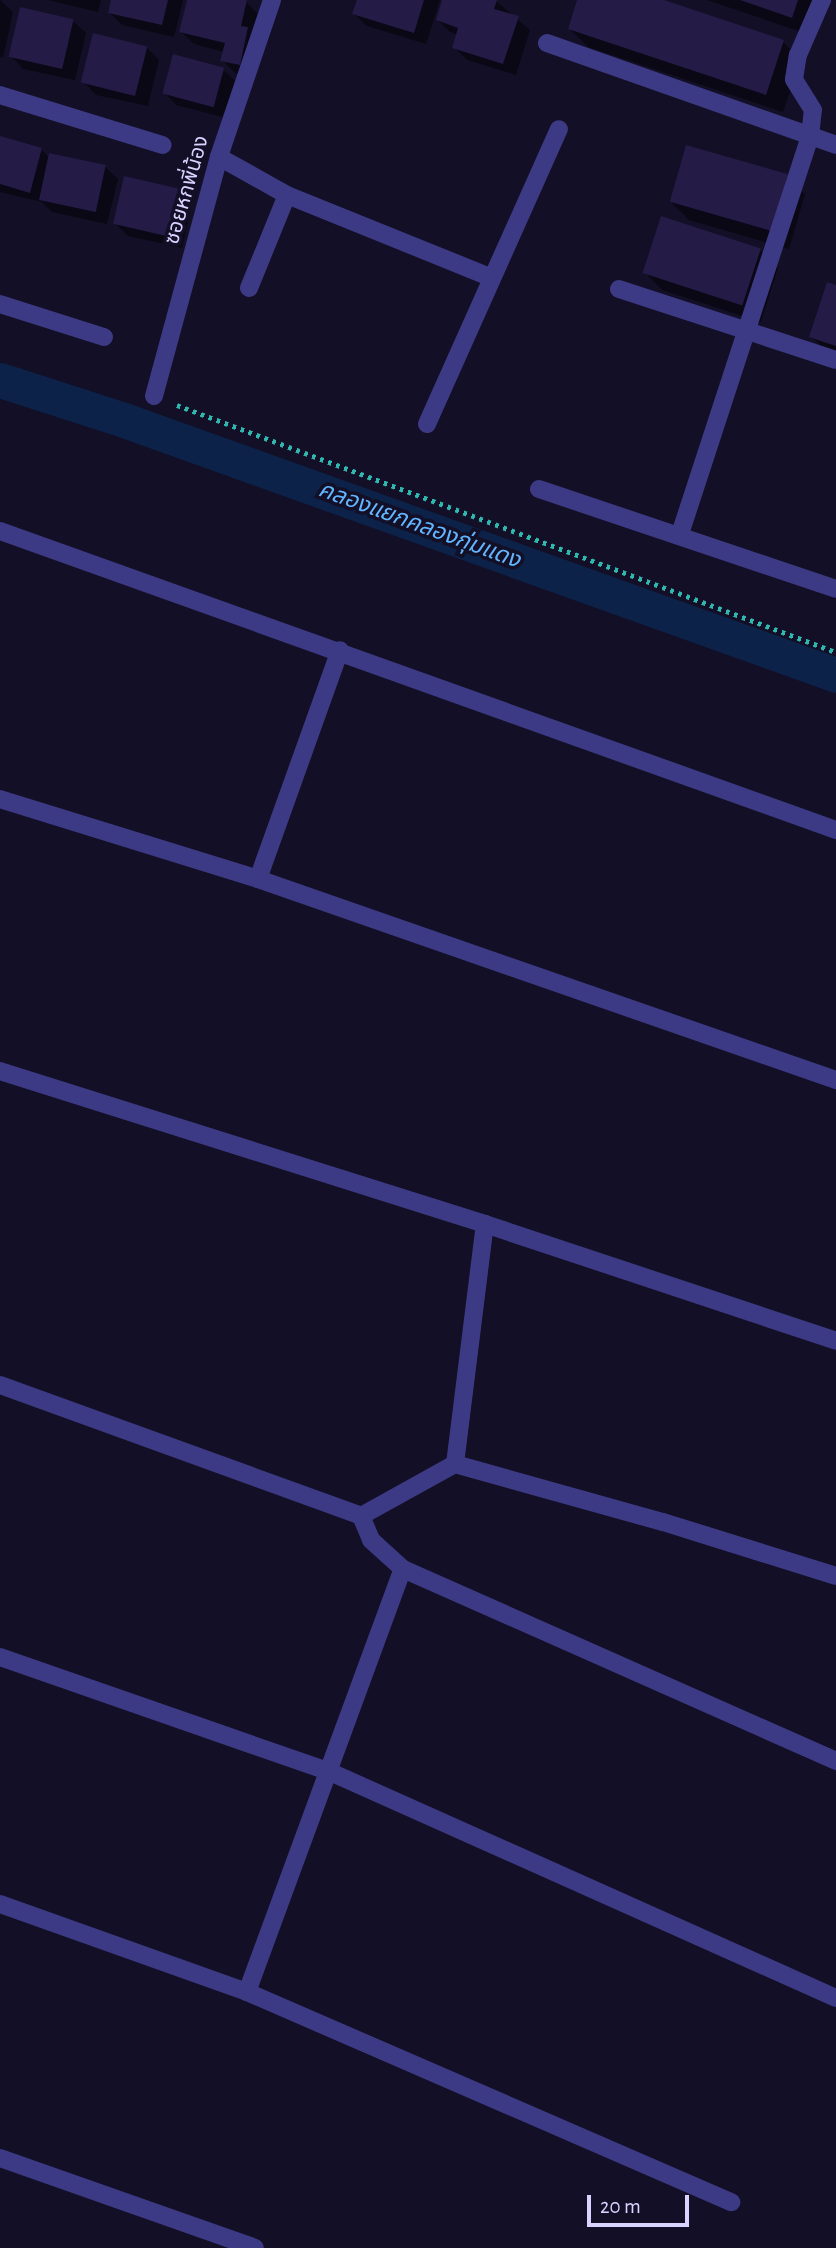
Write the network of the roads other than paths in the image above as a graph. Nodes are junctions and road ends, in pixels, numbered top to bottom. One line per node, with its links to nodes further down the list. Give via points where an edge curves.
1 (272, 0): 9 (street, ซอยหกพี่น้อง)
2 (822, 0): 6 (street, via 798,55 794,79 813,110)
3 (547, 43): 6 (street)
4 (0, 95): 7 (street)
5 (559, 129): 11 (street)
6 (810, 137): 8 (street); 15 (street)
7 (163, 145)
8 (836, 145)
9 (219, 157): 10 (street); 18 (street, ซอยหกพี่น้อง)
10 (287, 195): 11 (street); 12 (street)
11 (490, 277): 19 (street)
12 (249, 288)
13 (619, 289): 15 (street)
14 (0, 304): 16 (street)
15 (746, 329): 17 (street); 22 (street)
16 (104, 337)
17 (836, 360)
18 (154, 396)
19 (427, 424)
20 (539, 489): 22 (street)
21 (0, 531): 24 (street)
22 (680, 534): 23 (street)
23 (836, 589)
24 (340, 650): 26 (street); 27 (street)
25 (0, 799): 27 (street)
26 (836, 830)
27 (258, 879): 29 (street)
28 (0, 1070): 30 (street)
29 (836, 1080)
30 (485, 1224): 31 (street); 33 (street)
31 (836, 1340)
32 (0, 1385): 34 (street)
33 (455, 1464): 34 (street); 36 (street)
34 (361, 1516): 35 (street, via 371,1540)
35 (403, 1569): 38 (street); 39 (street)
36 (836, 1576)
37 (0, 1657): 39 (street)
38 (836, 1761)
39 (328, 1771): 41 (street); 42 (street)
40 (0, 1904): 41 (street)
41 (247, 1992): 44 (street)
42 (836, 1998)
43 (0, 2158): 45 (street)
44 (731, 2202)
45 (255, 2248)

